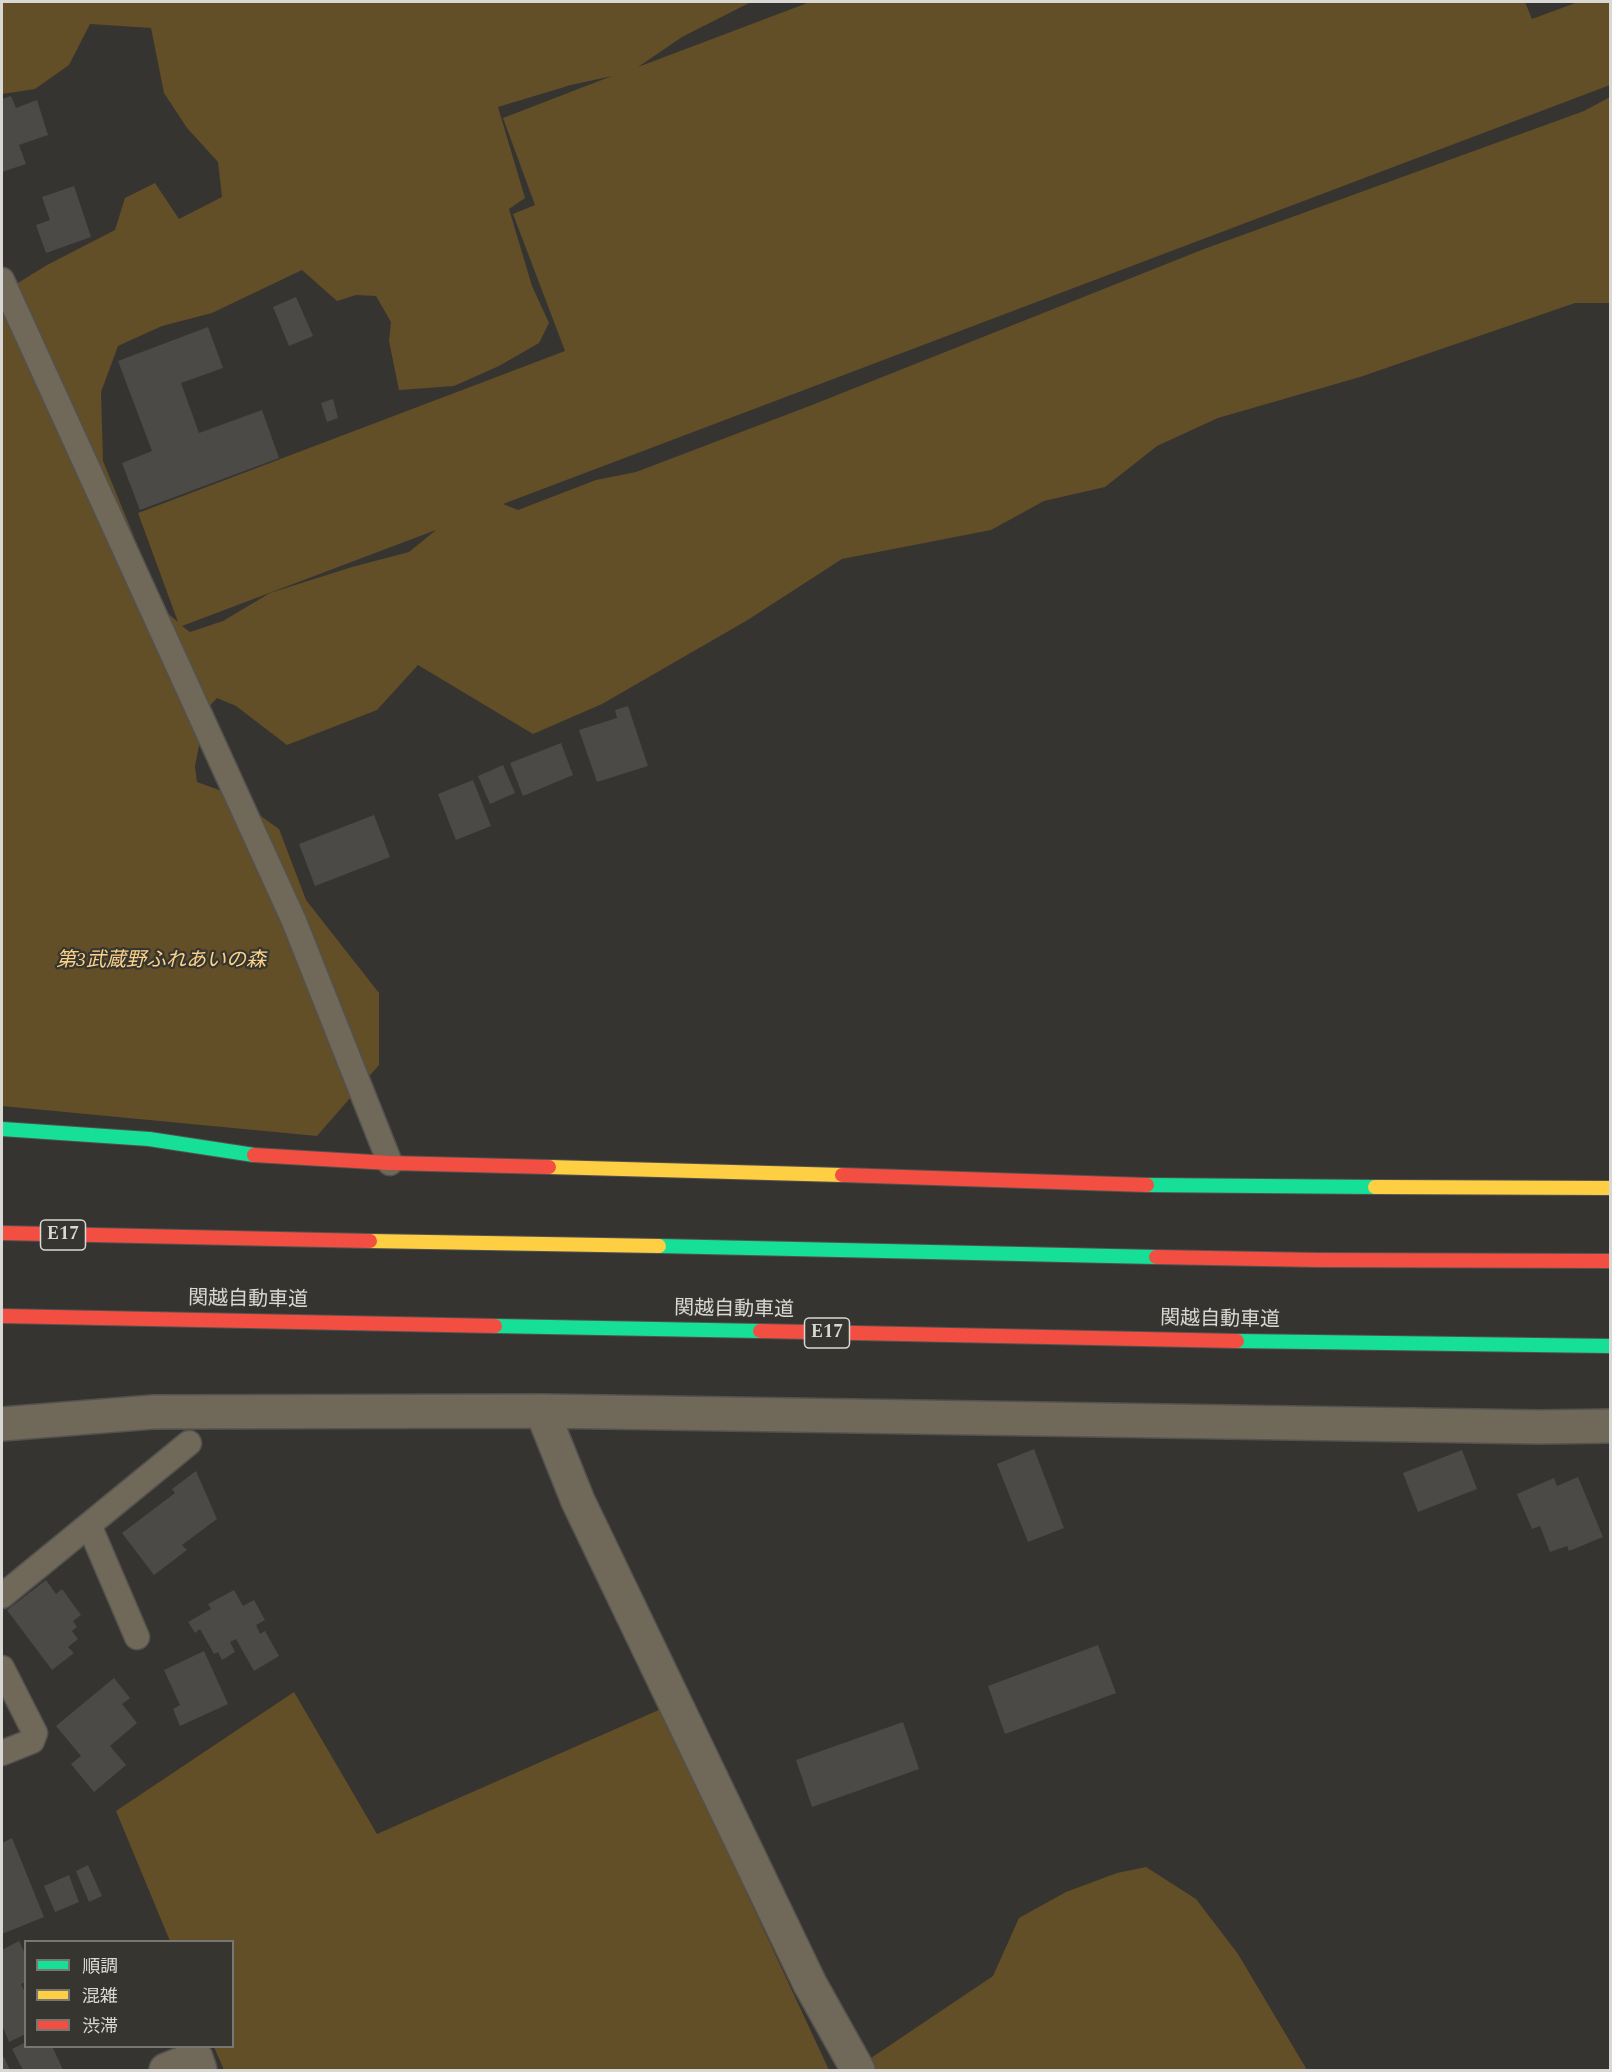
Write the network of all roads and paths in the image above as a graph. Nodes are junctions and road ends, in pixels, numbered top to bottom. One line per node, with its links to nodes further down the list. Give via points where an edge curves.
1 (2, 280): 3 (lane, via 294,921)
2 (2, 1128): 3 (main road, via 149,1139 244,1155)
3 (390, 1163): 4 (main road, via 1167,1186)
4 (1611, 1188)
5 (2, 1233): 6 (main road, E17, via 1317,1260)
6 (1611, 1261)
7 (2, 1316): 8 (main road, 関越自動車道 / E17)
8 (1611, 1346)
9 (542, 1411): 10 (street, via 153,1412); 11 (street); 20 (street, via 578,1501 810,1984)
10 (2, 1424)
11 (1611, 1426)
12 (189, 1443): 13 (lane)
13 (89, 1525): 14 (lane); 15 (lane)
14 (2, 1596)
15 (137, 1637)
16 (2, 1668): 17 (lane, via 35,1733 32,1741)
17 (2, 1754)
18 (166, 2070): 19 (street, via 195,2058)
19 (200, 2070)
20 (858, 2070)

